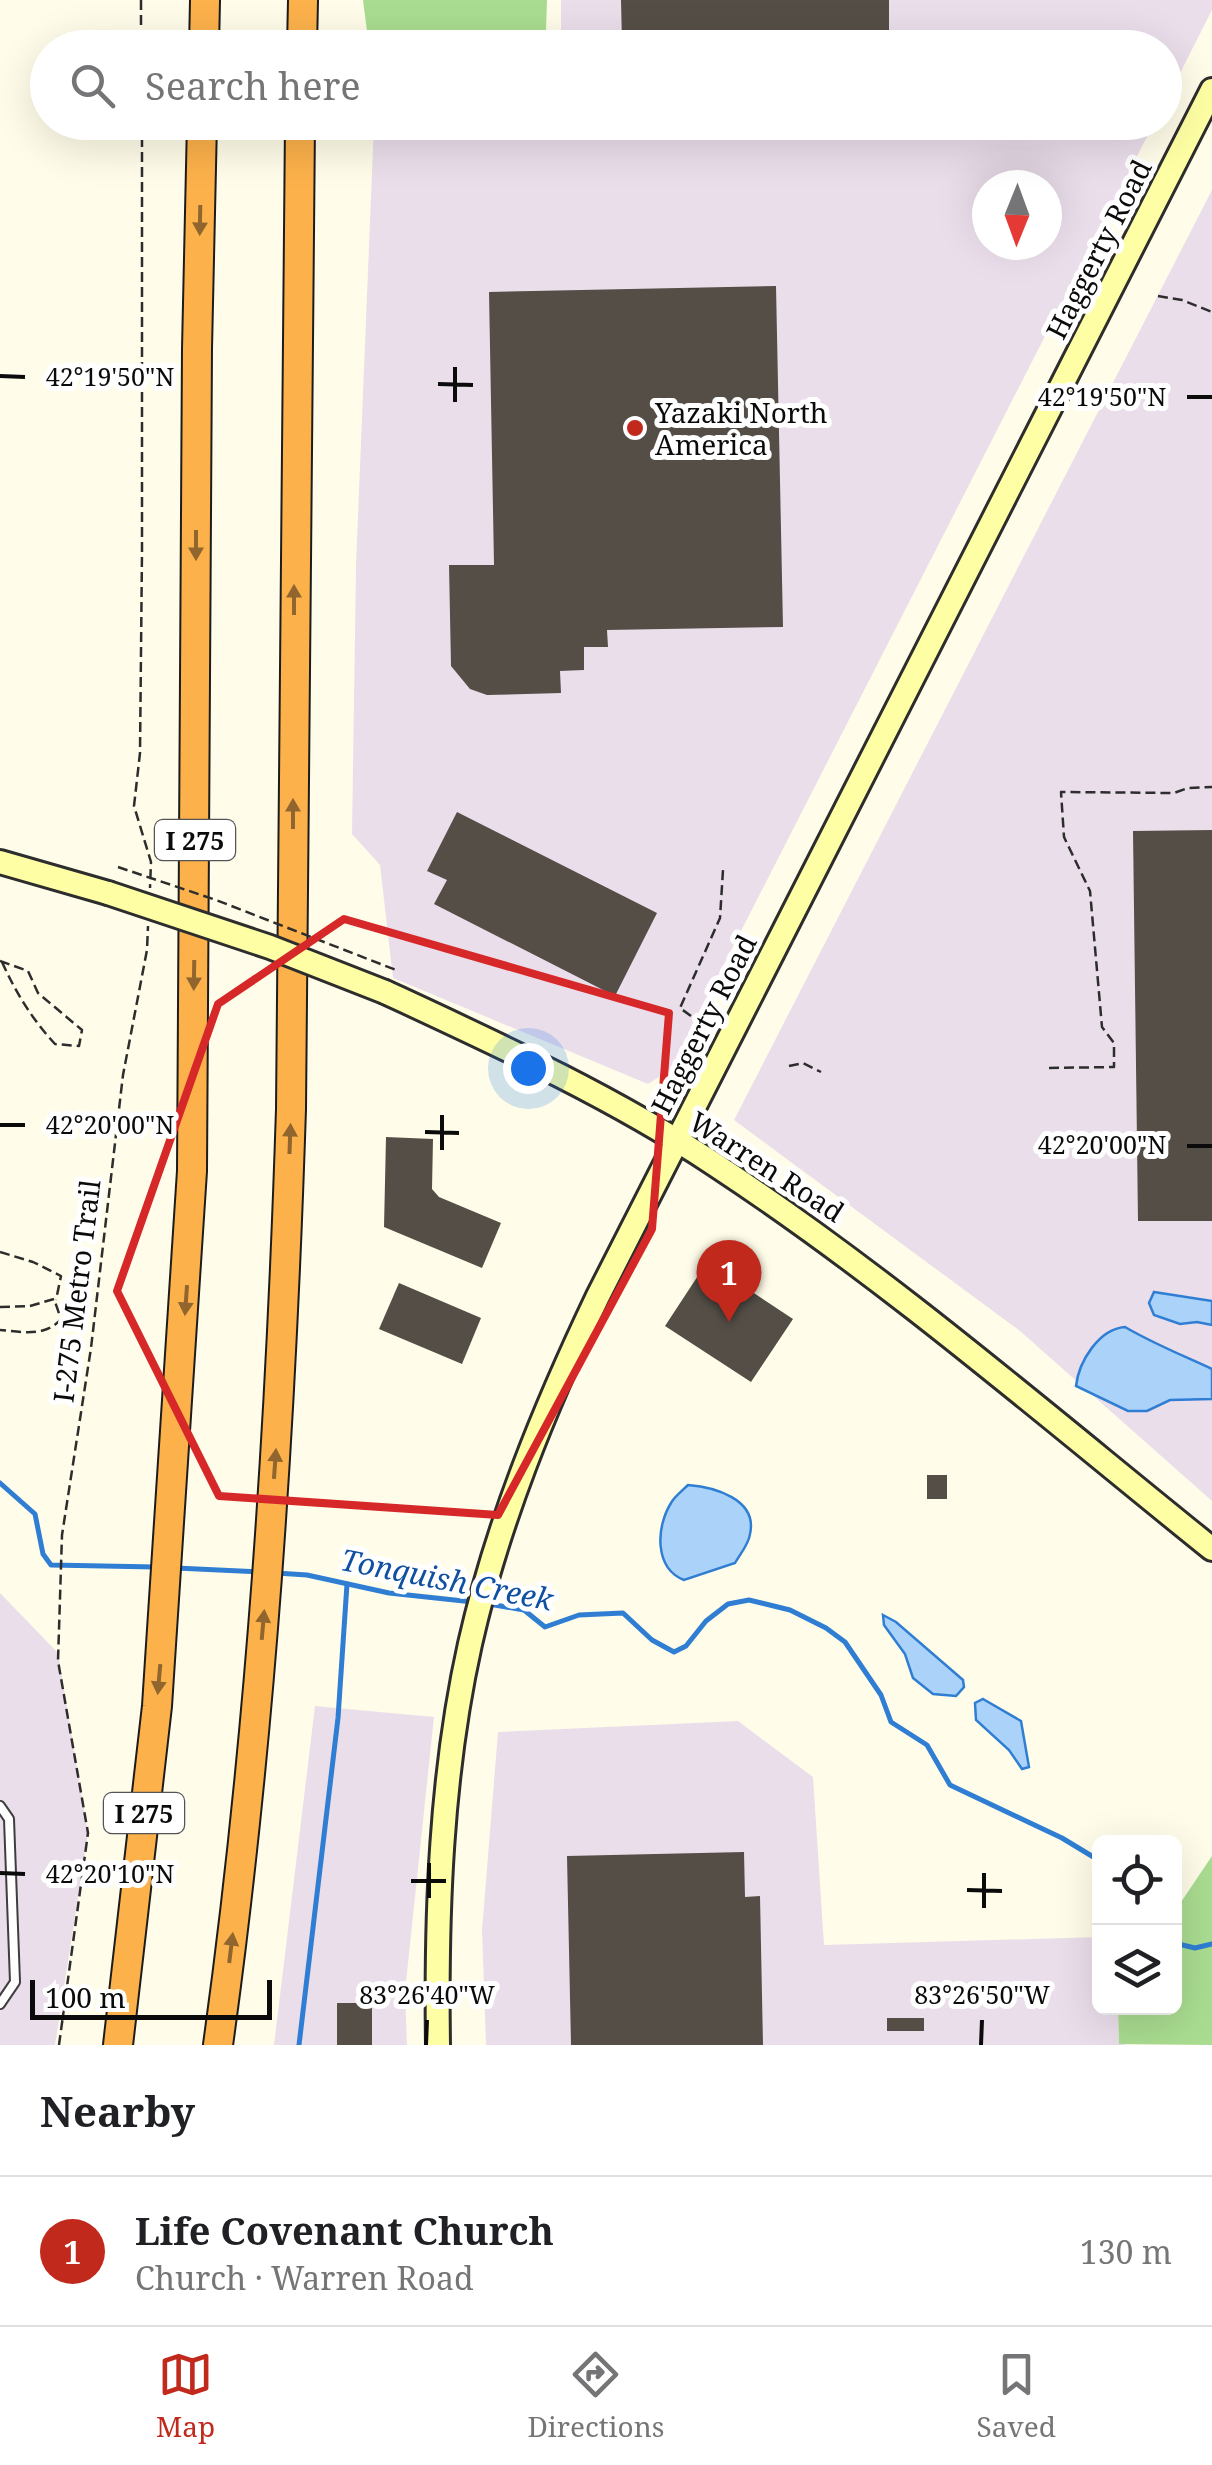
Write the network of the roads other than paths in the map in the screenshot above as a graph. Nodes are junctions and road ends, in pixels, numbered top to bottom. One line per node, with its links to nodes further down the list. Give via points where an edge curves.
1 (205, 0): 3 (highway)
2 (304, 0): 4 (highway)
3 (204, 30)
4 (303, 30)
5 (1212, 90): 9 (main road, Haggerty Road)
6 (202, 140): 13 (highway, I 275, one-way to 13, via 192,1171 168,1569)
7 (300, 140): 14 (highway, one-way to 7, via 267,1572 286,1268)
8 (0, 862): 9 (main road, Warren Road, bridge, via 270,946 385,992 506,1048)
9 (676, 1142): 10 (main road, Warren Road, via 842,1252); 15 (main road, Haggerty Road, via 553,1393 484,1590 460,1697 442,1866)
10 (1212, 1549)
11 (0, 1806): 12 (lane, via 9,1818 15,1982)
12 (0, 2004)
13 (118, 2045)
14 (218, 2045)
15 (438, 2045)

